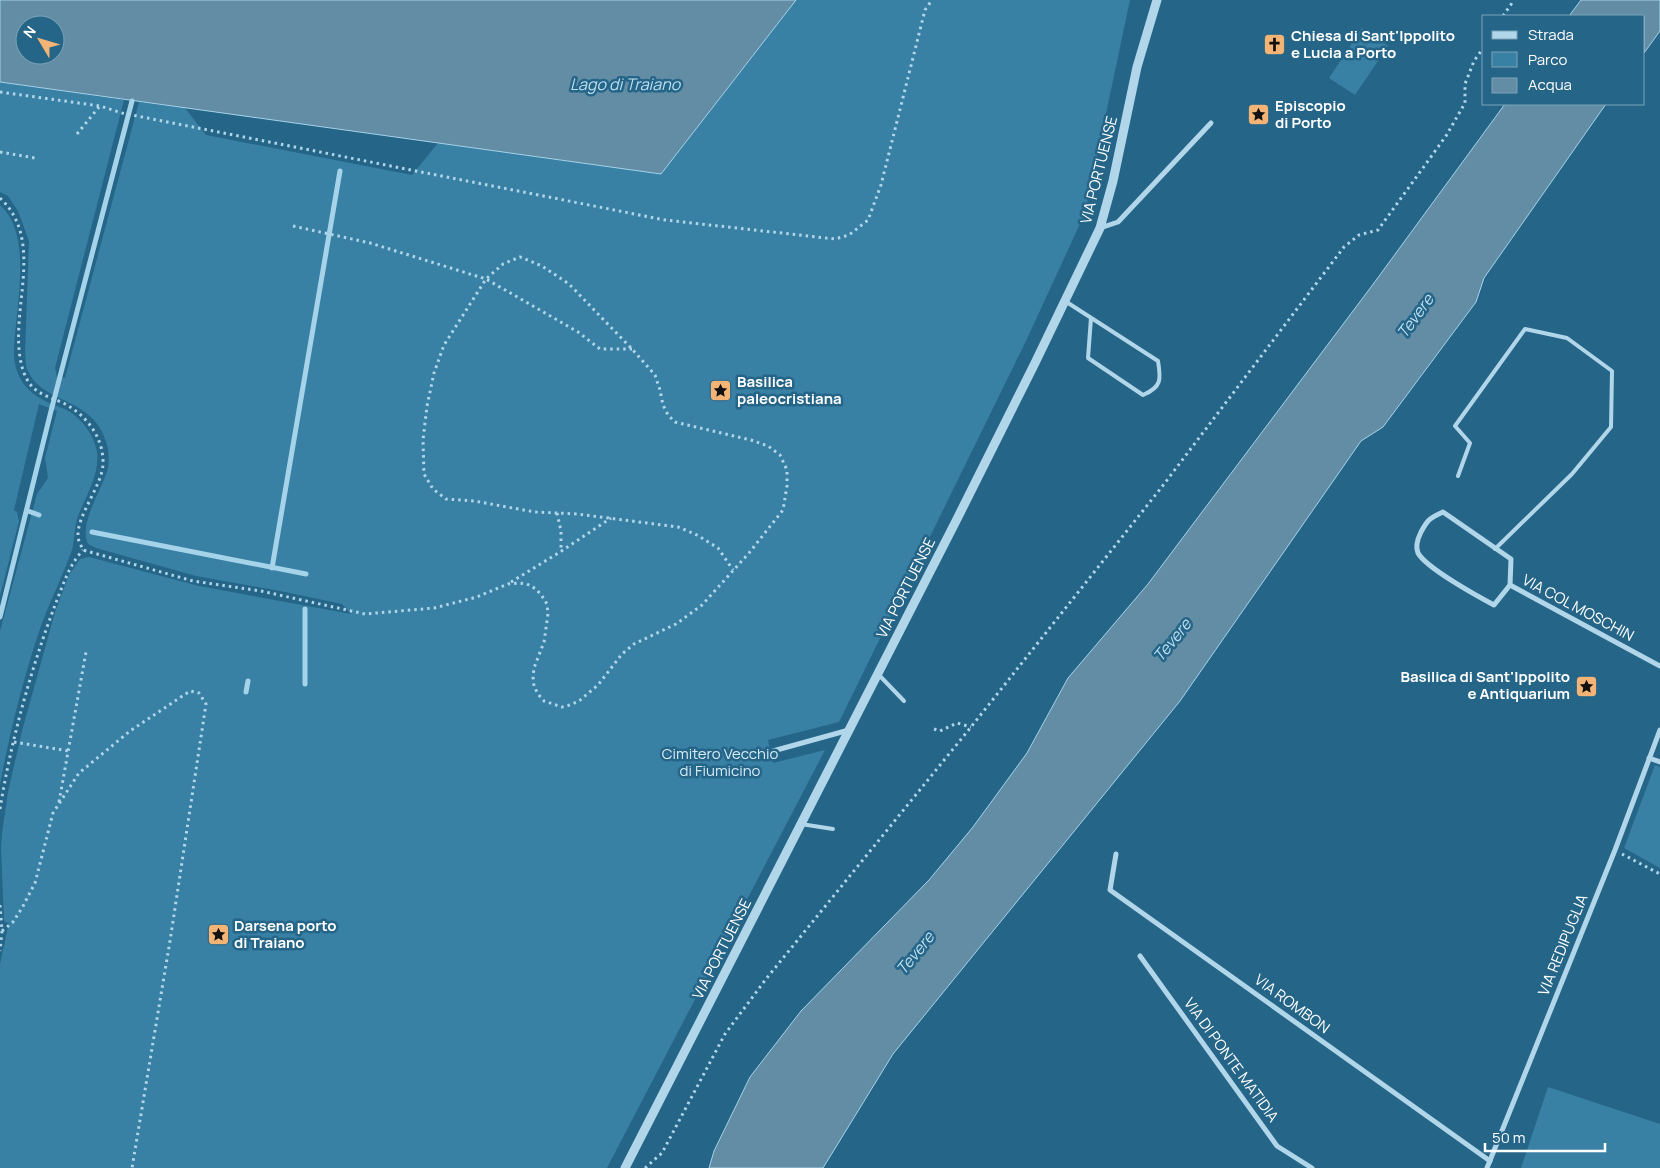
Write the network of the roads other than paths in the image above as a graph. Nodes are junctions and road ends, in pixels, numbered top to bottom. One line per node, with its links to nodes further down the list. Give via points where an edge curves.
1 (1157, 0): 3 (street, VIA PORTUENSE, via 1137,67)
2 (1211, 123): 3 (street, via 1118,222)
3 (1100, 228): 4 (street, VIA PORTUENSE)
4 (1065, 301): 5 (lane); 10 (street, VIA PORTUENSE)
5 (1091, 318): 5 (lane, via 1158,361 1161,378 1152,392 1143,395 1088,358)
6 (1458, 476): 7 (lane, via 1470,443 1455,426 1525,329 1566,338 1612,371 1611,427 1572,474)
7 (1495, 549): 8 (street, VIA COL MOSCHIN, via 1511,559); 8 (street, VIA COL MOSCHIN, via 1443,512 1428,519 1417,540 1418,553 1430,565 1494,605)
8 (1510, 585): 9 (street, VIA COL MOSCHIN)
9 (1660, 666)
10 (878, 673): 11 (lane); 12 (street, VIA PORTUENSE)
11 (904, 701)
12 (849, 730): 14 (street); 17 (street, VIA PORTUENSE)
13 (1660, 730): 15 (street, VIA REDIPUGLIA)
14 (773, 751)
15 (1649, 758): 16 (street); 21 (street, VIA REDIPUGLIA)
16 (1660, 762)
17 (801, 824): 18 (lane); 22 (street, VIA PORTUENSE)
18 (833, 829)
19 (1116, 854): 21 (street, VIA ROMBON, via 1110,890)
20 (1140, 956): 23 (street, VIA DI PONTE MATIDIA, via 1278,1146)
21 (1490, 1161): 24 (street, VIA REDIPUGLIA)
22 (625, 1168)
23 (1312, 1168)
24 (1487, 1168)

